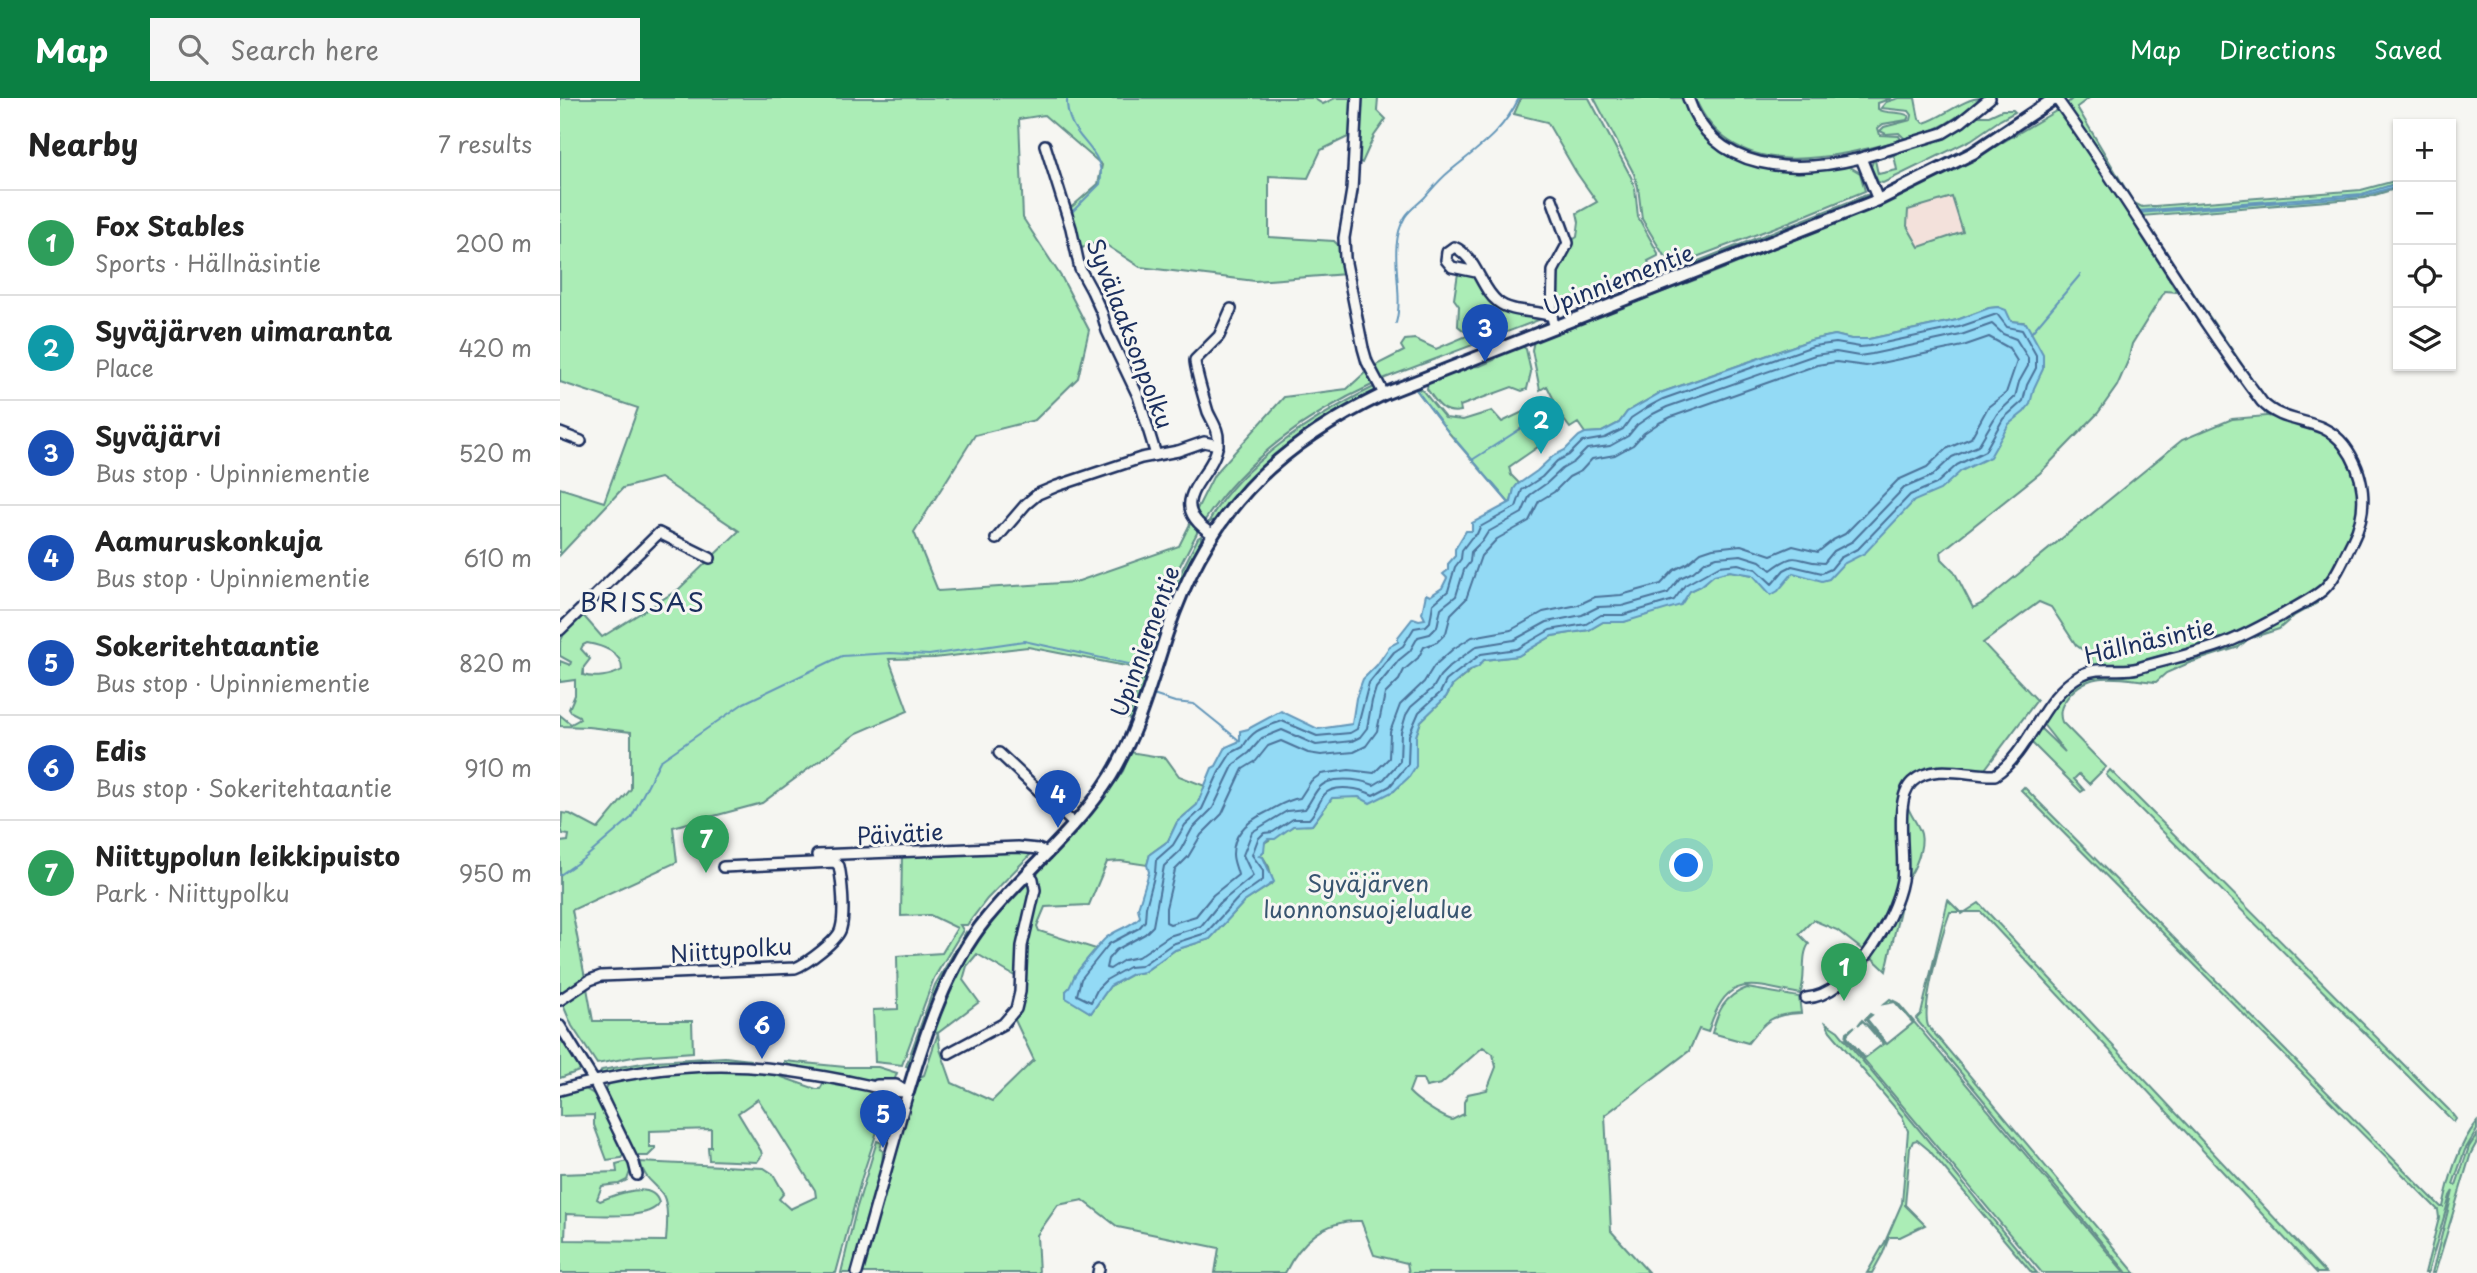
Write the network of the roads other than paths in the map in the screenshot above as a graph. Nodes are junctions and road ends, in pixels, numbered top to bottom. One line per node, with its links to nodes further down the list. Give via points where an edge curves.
1 (1357, 98): 12 (street, via 1345,258 1367,362)
2 (1688, 98): 6 (street, via 1709,134 1727,150 1753,162 1801,165)
3 (1990, 98): 6 (street, via 1943,133)
4 (2056, 98): 8 (main road, Upinniementie, via 1973,153); 27 (street, Hällnäsintie, via 2262,402 2279,416 2334,434 2352,457 2363,507 2358,531 2330,582 2300,604 2222,644 2135,668 2083,674 2058,693 2012,760 1995,775 1935,772 1912,782 1902,799 1902,878 1891,912 1858,967 1826,994)
5 (1045, 145): 16 (street, Syvälaaksonpolku, via 1080,269 1139,396)
6 (1861, 158): 8 (street)
7 (1552, 199): 11 (street, via 1567,243 1553,271)
8 (1878, 200): 11 (main road, Upinniementie)
9 (1476, 272): 11 (street, via 1500,304 1539,311)
10 (1231, 309): 15 (street, via 1219,336 1195,360)
11 (1553, 321): 12 (main road, Upinniementie)
12 (1384, 394): 17 (main road, Upinniementie, via 1336,418 1288,451 1246,490)
13 (560, 433): 14 (street)
14 (581, 441)
15 (1218, 444): 16 (street, via 1204,442); 17 (street, via 1193,490 1190,505 1197,524)
16 (1156, 455): 18 (street, via 1038,494)
17 (1212, 534): 22 (main road, Upinniementie, via 1175,609 1126,747 1105,785)
18 (996, 539)
19 (710, 558): 20 (street, via 659,533)
20 (560, 630)
21 (999, 753): 22 (street)
22 (1074, 824): 23 (main road, Upinniementie)
23 (1048, 853): 24 (street, Päivätie, via 1030,847 925,850 763,858); 26 (main road, Upinniementie)
24 (755, 864): 25 (street, Niittypolku); 28 (street, Niittypolku, via 827,861 839,866 841,931 800,967 601,976)
25 (723, 867)
26 (1028, 873): 30 (street, via 1035,890 1022,946 1016,1009 996,1028); 33 (main road, Upinniementie, via 984,922 954,968)
27 (1806, 998)
28 (560, 1000)
29 (560, 1026): 31 (street)
30 (949, 1053)
31 (594, 1081): 32 (street); 33 (street, via 669,1069 729,1066 896,1085); 34 (street)
32 (560, 1090)
33 (908, 1093): 35 (street, Upinniementie)
34 (637, 1175)
35 (857, 1273)

